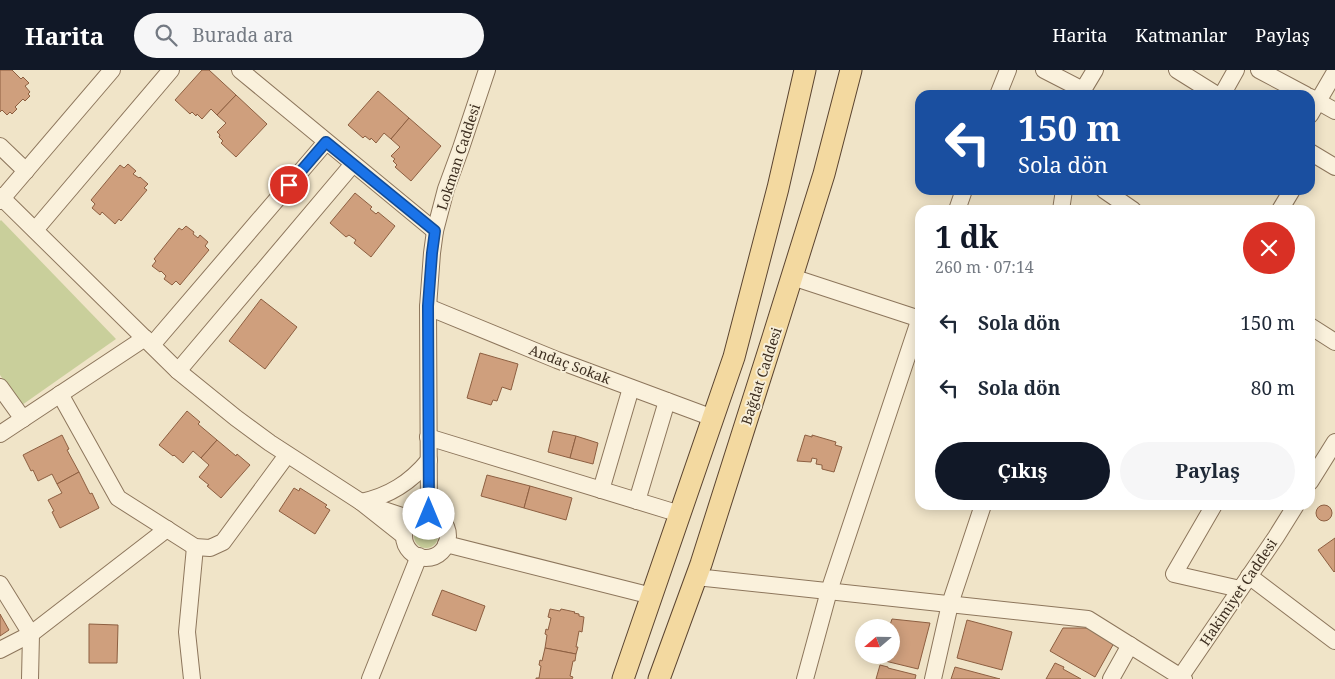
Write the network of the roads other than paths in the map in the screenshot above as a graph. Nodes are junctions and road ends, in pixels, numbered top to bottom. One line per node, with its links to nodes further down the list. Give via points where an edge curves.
1 (112, 70): 28 (street)
2 (171, 70): 32 (street)
3 (240, 70): 23 (street)
4 (805, 70): 46 (main road, via 757,273)
5 (851, 70): 34 (main road, Bağdat Caddesi, via 824,174)
6 (1008, 70): 14 (street)
7 (1044, 70): 15 (street)
8 (1095, 70): 16 (street)
9 (1177, 70): 17 (street)
10 (1236, 70): 18 (street)
11 (1259, 70): 19 (street)
12 (484, 72): 33 (street, Lokman Caddesi)
13 (1335, 72): 20 (street)
14 (1000, 90)
15 (1079, 90)
16 (1083, 90)
17 (1209, 90)
18 (1225, 90)
19 (1292, 90)
20 (1315, 97)
21 (1315, 104): 22 (street)
22 (1335, 111)
23 (326, 142): 26 (street); 39 (street)
24 (0, 146): 28 (street)
25 (1315, 157): 27 (street)
26 (353, 164): 33 (street); 41 (street)
27 (1335, 167)
28 (26, 171): 30 (street)
29 (1111, 195): 31 (street)
30 (1, 198): 32 (street)
31 (1126, 205)
32 (35, 230): 39 (street)
33 (435, 231): 35 (street, Lokman Caddesi)
34 (792, 276): 36 (street); 68 (main road, Bağdat Caddesi)
35 (428, 306): 43 (street, Andaç Sokak); 49 (street, Lokman Caddesi)
36 (915, 316)
37 (1315, 329): 40 (street)
38 (915, 333): 71 (street)
39 (148, 342): 41 (street); 44 (street)
40 (1335, 342)
41 (178, 371): 51 (street)
42 (0, 387): 47 (street)
43 (631, 388): 45 (street, Andaç Sokak); 54 (street)
44 (60, 394): 47 (street); 63 (street, via 118,498)
45 (666, 401): 46 (street, Andaç Sokak); 55 (street)
46 (713, 418): 61 (main road)
47 (23, 419): 48 (street)
48 (0, 434)
49 (428, 437): 52 (street, Lokman Caddesi); 54 (street)
50 (1335, 442): 53 (street)
51 (287, 455): 56 (street); 66 (street, via 223,542 210,548)
52 (429, 460): 56 (street, via 402,487); 60 (street, Lokman Caddesi)
53 (1315, 474)
54 (601, 490): 55 (street)
55 (637, 501): 61 (street)
56 (360, 502): 62 (street); 64 (street)
57 (980, 510): 73 (street)
58 (1211, 510): 69 (street, via 1174,574)
59 (1293, 510): 69 (street, Hakimiyet Caddesi)
60 (429, 514): 62 (street); 65 (street, via 444,524)
61 (680, 514): 72 (main road)
62 (411, 519): 64 (street)
63 (167, 529): 66 (street); 74 (street)
64 (404, 536): 67 (street, via 407,548)
65 (446, 544): 67 (street, via 435,556); 72 (street)
66 (195, 547): 80 (street, via 186,632)
67 (419, 556): 81 (street)
68 (696, 577): 71 (street); 83 (main road, Bağdat Caddesi)
69 (1245, 583): 75 (street); 78 (street, Hakimiyet Caddesi)
70 (0, 584): 74 (street)
71 (829, 591): 73 (street); 84 (street)
72 (652, 596): 82 (main road)
73 (950, 604): 76 (street, via 1088,619); 85 (street)
74 (31, 634): 77 (street); 79 (street)
75 (1335, 641)
76 (1130, 645): 78 (street); 86 (street)
77 (0, 650)
78 (1181, 678)
79 (30, 679)
80 (192, 679)
81 (370, 679)
82 (623, 679)
83 (659, 679)
84 (805, 679)
85 (933, 679)
86 (1111, 679)

